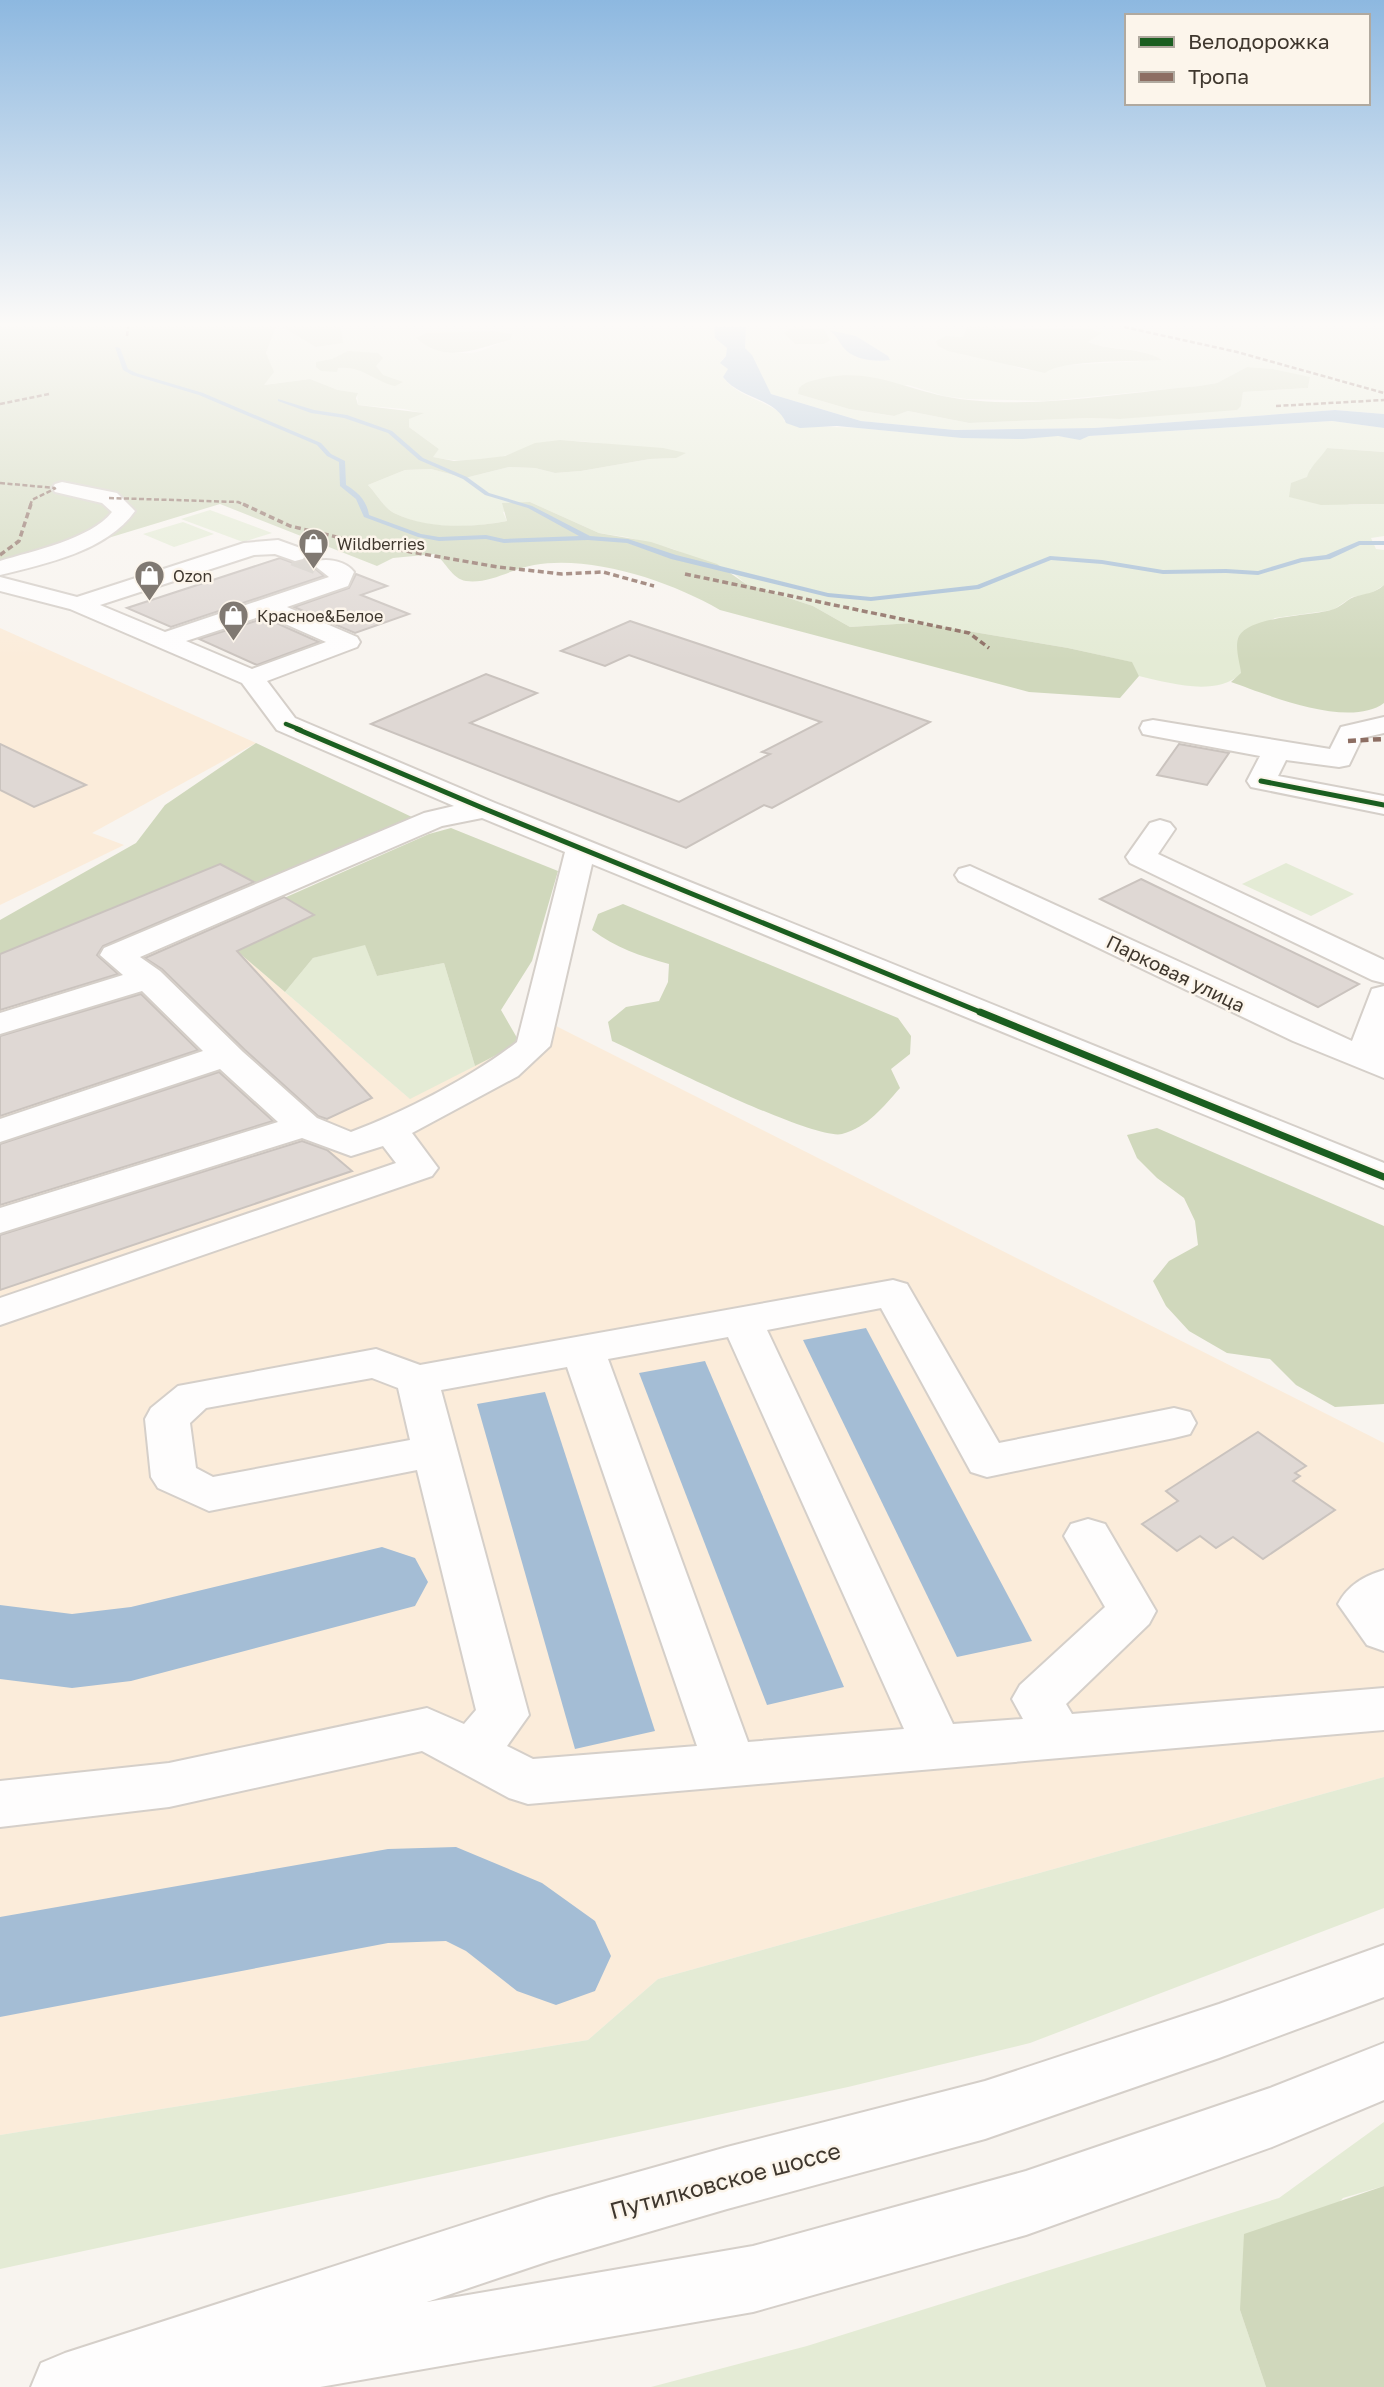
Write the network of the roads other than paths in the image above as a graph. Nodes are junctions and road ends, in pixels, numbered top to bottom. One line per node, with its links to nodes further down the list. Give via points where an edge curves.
1 (62, 488): 4 (street, via 109,498 124,511 113,525 92,536)
2 (295, 554): 6 (street, via 278,547 252,548)
3 (326, 566): 7 (street, via 342,572 340,581)
4 (0, 568)
5 (0, 584): 6 (street)
6 (78, 604): 8 (street)
7 (265, 606): 8 (street); 9 (street, via 348,642)
8 (163, 641): 9 (street)
9 (251, 678): 14 (street, via 286,724)
10 (1384, 725): 12 (street, via 1351,733 1339,759)
11 (1153, 728): 12 (street)
12 (1277, 751): 13 (street, via 1261,781)
13 (1384, 805)
14 (485, 809): 16 (street); 19 (street, via 434,819 116,955)
15 (1160, 829): 18 (street, via 1141,857)
16 (581, 847): 25 (street, via 533,1046 505,1068); 27 (street)
17 (970, 875): 23 (street, Парковая улица)
18 (1377, 964)
19 (148, 978): 21 (street); 22 (street)
20 (1384, 996): 23 (street)
21 (0, 1024)
22 (226, 1056): 24 (street); 26 (street)
23 (1374, 1063)
24 (304, 1126): 25 (street, via 351,1145); 28 (street)
25 (390, 1130): 29 (street, via 419,1168)
26 (0, 1131)
27 (1384, 1177)
28 (0, 1221)
29 (0, 1312)
30 (742, 1321): 31 (street); 33 (street, via 893,1293 987,1461); 40 (street)
31 (583, 1350): 32 (street); 42 (street)
32 (417, 1380): 34 (street); 34 (street, via 376,1363 193,1396 167,1419 174,1477 209,1494)
33 (1174, 1423)
34 (436, 1451): 41 (street, via 503,1715)
35 (1088, 1535): 39 (street, via 1132,1611 1038,1699)
36 (1384, 1588): 37 (street, via 1362,1604)
37 (1384, 1632)
38 (1384, 1709): 39 (street)
39 (1058, 1737): 40 (street)
40 (938, 1747): 42 (street)
41 (471, 1752): 42 (street, via 528,1782); 43 (street, via 427,1729 169,1786)
42 (730, 1765)
43 (0, 1804)
44 (1384, 1971): 46 (street, Путилковское шоссе, via 985,2110 549,2229)
45 (1384, 2071): 47 (street, via 1272,2117 1026,2203 752,2279)
46 (65, 2387)
47 (123, 2387)

